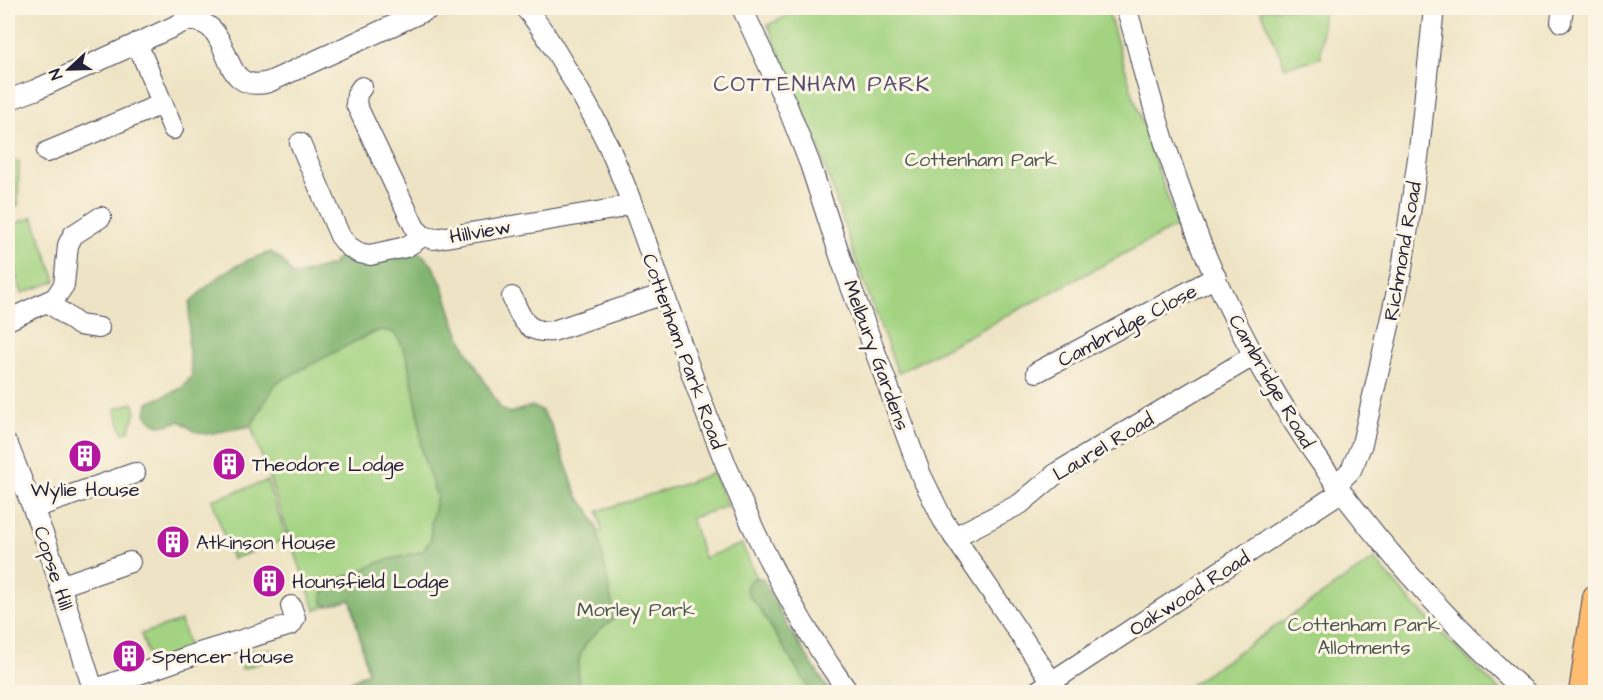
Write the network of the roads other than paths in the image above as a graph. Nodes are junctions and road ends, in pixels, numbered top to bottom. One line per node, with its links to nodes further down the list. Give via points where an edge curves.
1 (431, 8): 6 (street, via 260,84 242,80 234,73 217,35 203,22 186,21)
2 (525, 8): 13 (street, Cottenham Park Road, via 588,106)
3 (742, 8): 28 (street, Melbury Gardens, via 810,164 921,475)
4 (1126, 8): 16 (street, Cambridge Road, via 1165,144)
5 (1434, 8): 26 (street, Richmond Road, via 1402,269 1362,444)
6 (137, 43): 8 (street); 9 (street)
7 (362, 87): 15 (street, Hillview, via 356,104 415,228)
8 (8, 100)
9 (162, 104): 10 (street); 12 (street)
10 (173, 129)
11 (300, 143): 15 (street, via 340,236 348,246 370,255 406,248)
12 (47, 153)
13 (630, 203): 15 (street, Hillview, via 434,239); 17 (street, Cottenham Park Road)
14 (102, 217): 19 (street, via 72,235 64,285)
15 (423, 236)
16 (1216, 277): 22 (street, Cambridge Road); 23 (street, Cambridge Close)
17 (664, 294): 18 (street, via 553,332 536,330 522,319); 35 (street, Cottenham Park Road, via 725,464 756,535 812,641)
18 (512, 297)
19 (48, 302): 20 (street); 21 (street, via 79,325)
20 (8, 320)
21 (99, 328)
22 (1253, 356): 26 (street, Cambridge Road); 28 (street, Laurel Road, via 1058,472 1020,504)
23 (1037, 372)
24 (10, 455): 27 (street, Copse Hill)
25 (135, 473): 27 (street)
26 (1339, 489): 33 (street, Oakwood Road); 36 (street, Cambridge Road, via 1416,584)
27 (34, 508): 30 (street, Copse Hill)
28 (954, 537): 33 (street, Melbury Gardens)
29 (130, 562): 30 (street)
30 (60, 586): 34 (street, Copse Hill)
31 (1596, 597): 37 (main road)
32 (291, 606): 34 (street, via 295,618 291,625)
33 (1044, 687)
34 (94, 691)
35 (848, 693)
36 (1526, 693)
37 (1582, 693)

